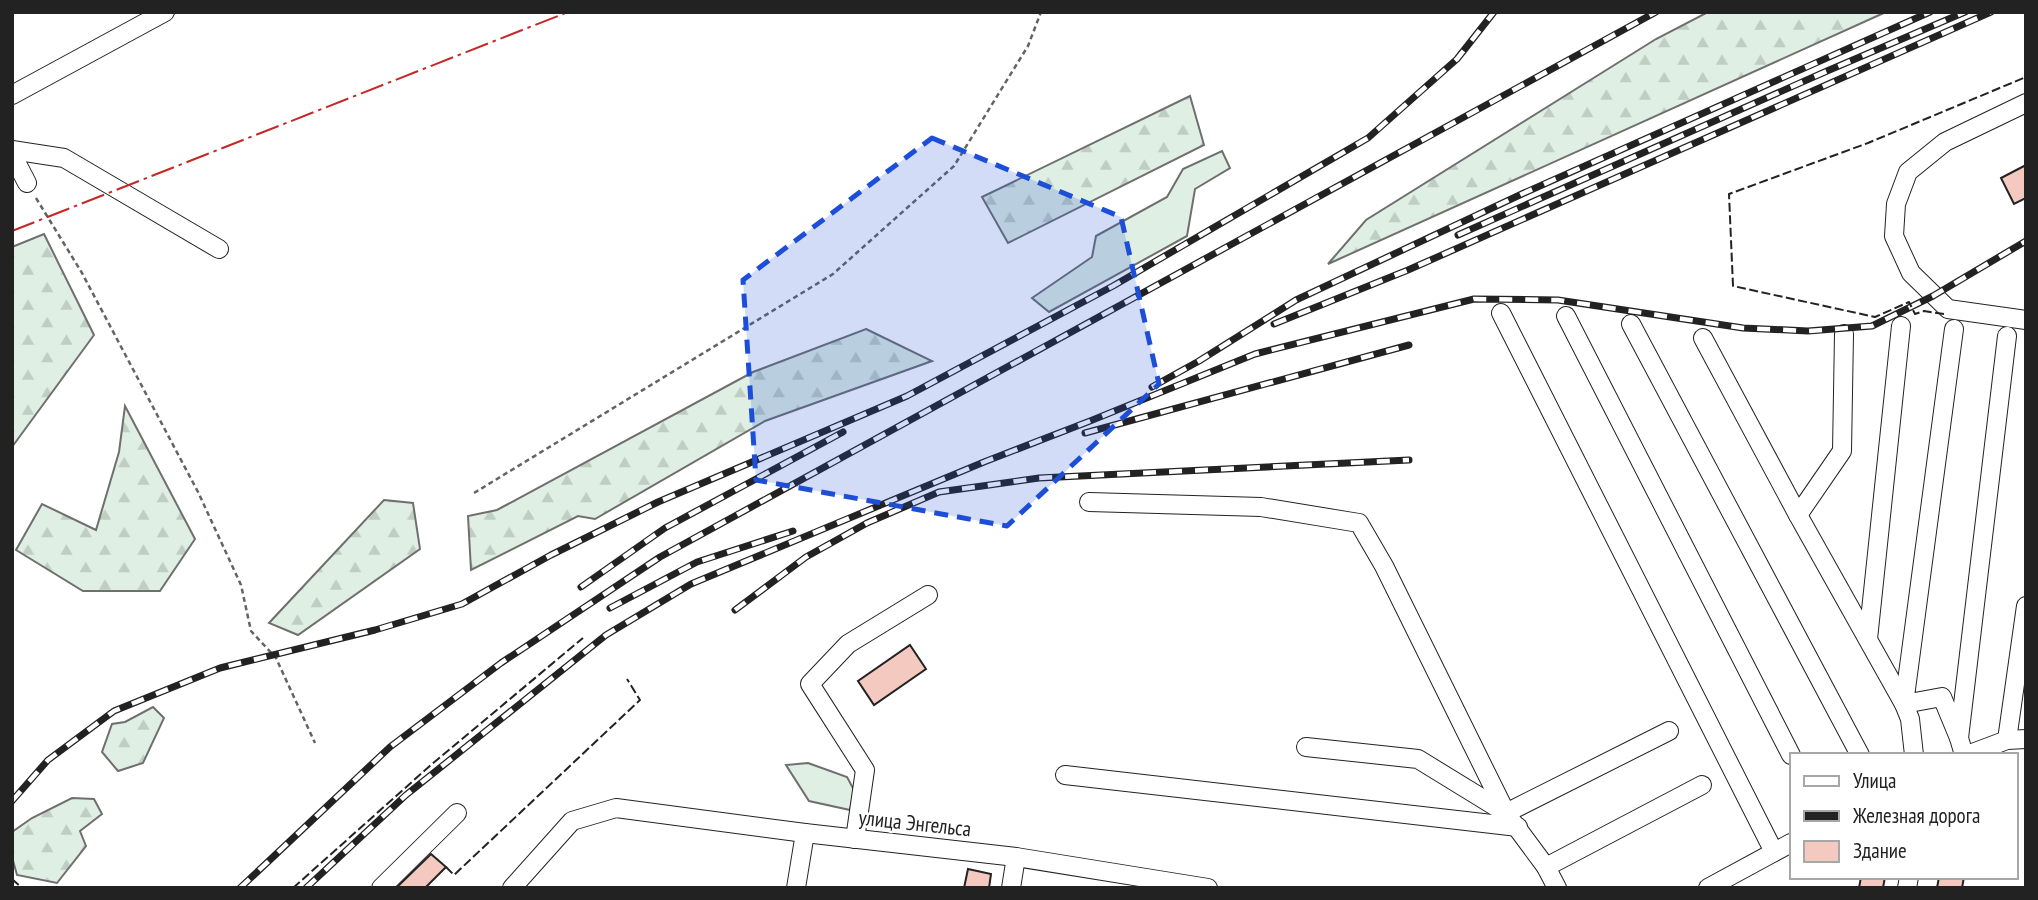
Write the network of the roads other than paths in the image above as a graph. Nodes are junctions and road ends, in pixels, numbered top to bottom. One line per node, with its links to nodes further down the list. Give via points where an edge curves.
1 (165, 12): 2 (street)
2 (12, 95)
3 (2026, 103): 9 (street, via 1945,142 1908,172 1896,204 1894,236 1911,273 1948,309)
4 (12, 152): 5 (street); 6 (street, via 64,158)
5 (27, 183)
6 (219, 249)
7 (1501, 313): 38 (street)
8 (1566, 316): 27 (street)
9 (2026, 320)
10 (1631, 324): 28 (street)
11 (1901, 326): 20 (street)
12 (1954, 329): 21 (street)
13 (1844, 334): 17 (street, via 1842,452)
14 (2007, 337): 26 (street)
15 (1703, 338): 17 (street)
16 (1089, 502): 33 (street, via 1261,507 1359,523)
17 (1798, 515): 20 (street)
18 (928, 595): 36 (street, via 848,644 810,684 865,770)
19 (2026, 606): 24 (street)
20 (1868, 639): 21 (street)
21 (1904, 704): 26 (street, via 1942,696); 29 (street)
22 (1669, 732): 33 (street)
23 (2026, 739): 24 (street)
24 (2007, 740): 26 (street)
25 (1306, 747): 33 (street, via 1418,759)
26 (1963, 749)
27 (1790, 753)
28 (1859, 753)
29 (1914, 753)
30 (1065, 775): 34 (street)
31 (1702, 785): 40 (street)
32 (457, 813): 41 (street)
33 (1506, 813): 34 (street)
34 (1518, 827): 40 (street)
35 (805, 833): 36 (street, улица Энгельса); 42 (street, улица Энгельса, via 616,808 572,821); 43 (street)
36 (855, 839): 39 (street, улица Энгельса)
37 (1790, 844): 38 (street)
38 (1774, 852): 47 (street)
39 (1016, 857): 44 (street); 45 (street, улица Энгельса)
40 (1546, 867): 46 (street)
41 (381, 888)
42 (512, 888)
43 (796, 888)
44 (1011, 888)
45 (1208, 888)
46 (1558, 888)
47 (1708, 888)

